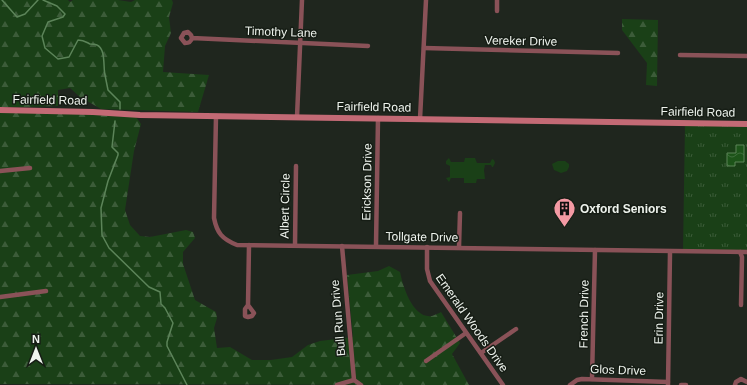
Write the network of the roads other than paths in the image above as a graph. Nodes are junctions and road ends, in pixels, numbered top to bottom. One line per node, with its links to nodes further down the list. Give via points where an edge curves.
1 (302, 0): 6 (street)
2 (426, 0): 8 (street)
3 (497, 0): 4 (street)
4 (496, 11)
5 (192, 38): 6 (street, Timothy Lane)
6 (300, 43): 7 (street, Timothy Lane); 14 (street)
7 (368, 46)
8 (424, 48): 9 (street, Vereker Drive); 16 (street)
9 (618, 53)
10 (680, 55): 11 (street)
11 (747, 56)
12 (0, 110): 13 (street, Fairfield Road)
13 (216, 116): 14 (street, Fairfield Road); 22 (street, Tollgate Drive, via 216,228 228,241 237,245)
14 (297, 117): 15 (street, Fairfield Road)
15 (378, 118): 16 (street, Fairfield Road); 25 (street, Erickson Drive)
16 (420, 119): 17 (street, Fairfield Road)
17 (747, 124)
18 (296, 166): 23 (street, Albert Circle)
19 (30, 168): 20 (street)
20 (0, 171)
21 (460, 213): 27 (street)
22 (249, 245): 23 (street, Tollgate Drive); 34 (street)
23 (295, 245): 24 (street, Tollgate Drive)
24 (342, 246): 25 (street, Tollgate Drive); 41 (street, Bull Run Drive)
25 (376, 246): 26 (street, Tollgate Drive)
26 (427, 247): 27 (street, Tollgate Drive); 37 (street, Emerald Woods Drive, via 430,281)
27 (459, 247): 28 (street, Tollgate Drive)
28 (595, 250): 29 (street, Tollgate Drive); 40 (street, French Drive)
29 (670, 252): 30 (street, Tollgate Drive); 43 (street, Erin Drive)
30 (740, 252): 31 (street, Tollgate Drive); 35 (street)
31 (747, 252)
32 (46, 290): 33 (street)
33 (0, 297)
34 (248, 305)
35 (741, 305)
36 (516, 329): 38 (street)
37 (466, 333): 38 (street, Emerald Woods Drive); 39 (street)
38 (481, 353): 46 (street, Emerald Woods Drive)
39 (426, 361)
40 (592, 379): 43 (street, Glos Drive); 47 (street, Glos Drive, via 577,380)
41 (354, 380): 44 (street); 45 (street)
42 (747, 382): 50 (street, via 741,380)
43 (668, 383)
44 (337, 385)
45 (361, 385)
46 (503, 385)
47 (570, 385)
48 (681, 385): 49 (street)
49 (686, 385)
50 (735, 385)

